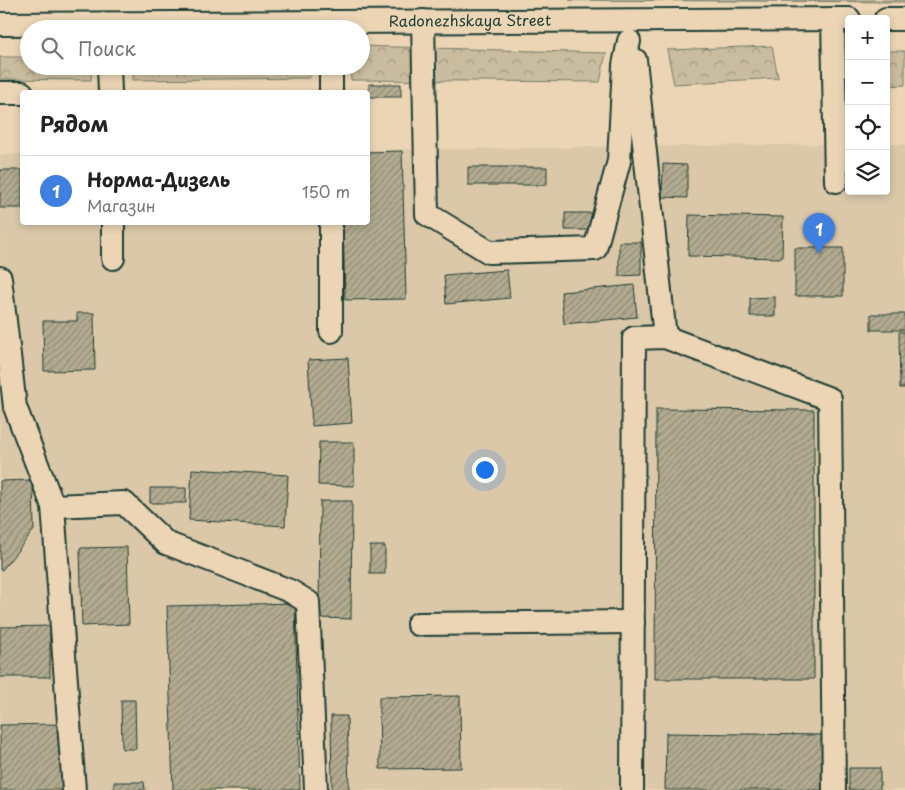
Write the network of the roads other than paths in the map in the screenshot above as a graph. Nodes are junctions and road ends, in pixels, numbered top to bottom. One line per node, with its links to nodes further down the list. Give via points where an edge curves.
1 (841, 19): 8 (street, Radonezhskaya Street); 15 (street)
2 (890, 19): 3 (street)
3 (905, 19)
4 (422, 21): 5 (street, Radonezhskaya Street); 8 (street, Radonezhskaya Street); 8 (street, via 427,214 489,252 595,249 619,161)
5 (370, 23)
6 (0, 24): 7 (street, Radonezhskaya Street)
7 (20, 24)
8 (627, 31): 21 (street, via 636,64)
9 (109, 75): 11 (street)
10 (331, 75): 12 (street)
11 (110, 90)
12 (331, 90)
13 (20, 93): 14 (street)
14 (0, 94)
15 (836, 181)
16 (112, 225): 18 (street)
17 (331, 225): 20 (street)
18 (113, 258)
19 (0, 278): 22 (street, via 16,407)
20 (331, 331)
21 (665, 337): 23 (street, via 634,338); 28 (street, via 830,399)
22 (53, 506): 25 (street); 26 (street, via 124,503 166,543 290,591 308,602)
23 (633, 622): 24 (street); 27 (street)
24 (418, 624)
25 (74, 790)
26 (316, 790)
27 (632, 790)
28 (834, 790)

